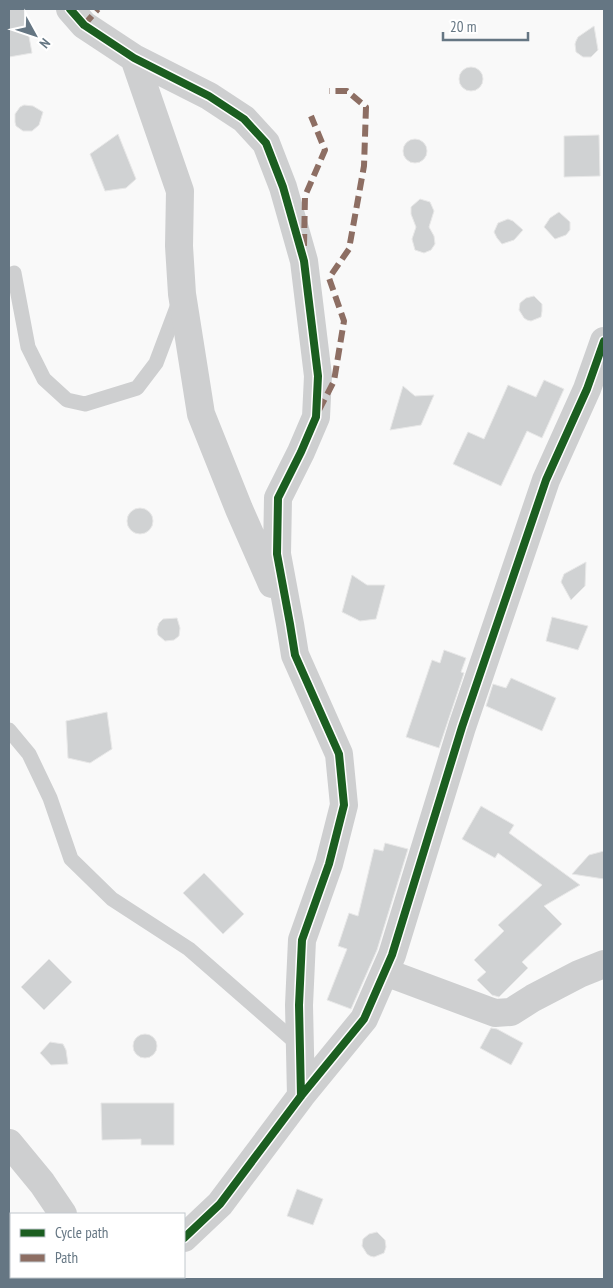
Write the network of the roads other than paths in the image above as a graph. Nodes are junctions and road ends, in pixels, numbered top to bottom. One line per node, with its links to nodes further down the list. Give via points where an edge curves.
1 (70, 9): 2 (street, via 84,25)
2 (134, 58): 4 (street, via 180,191); 6 (street, via 210,96 244,119 266,144 283,187 304,261 318,376 316,417 278,498 277,554)
3 (14, 273): 4 (lane, via 28,347 44,379 67,400 85,404 137,388 156,363)
4 (182, 294): 6 (street, via 201,414)
5 (604, 341): 9 (street, via 587,389 546,480 462,727)
6 (290, 624): 10 (street, via 295,654 339,754 344,805 329,864 302,940)
7 (9, 730): 10 (lane, via 29,754 50,798 71,859 112,899 189,949)
8 (604, 964): 9 (street, via 579,974 511,1012 495,1013)
9 (385, 972): 11 (street, via 364,1019)
10 (300, 1046): 11 (street)
11 (301, 1096): 14 (street, via 220,1204)
12 (9, 1143): 13 (street)
13 (62, 1213)
14 (185, 1237)

